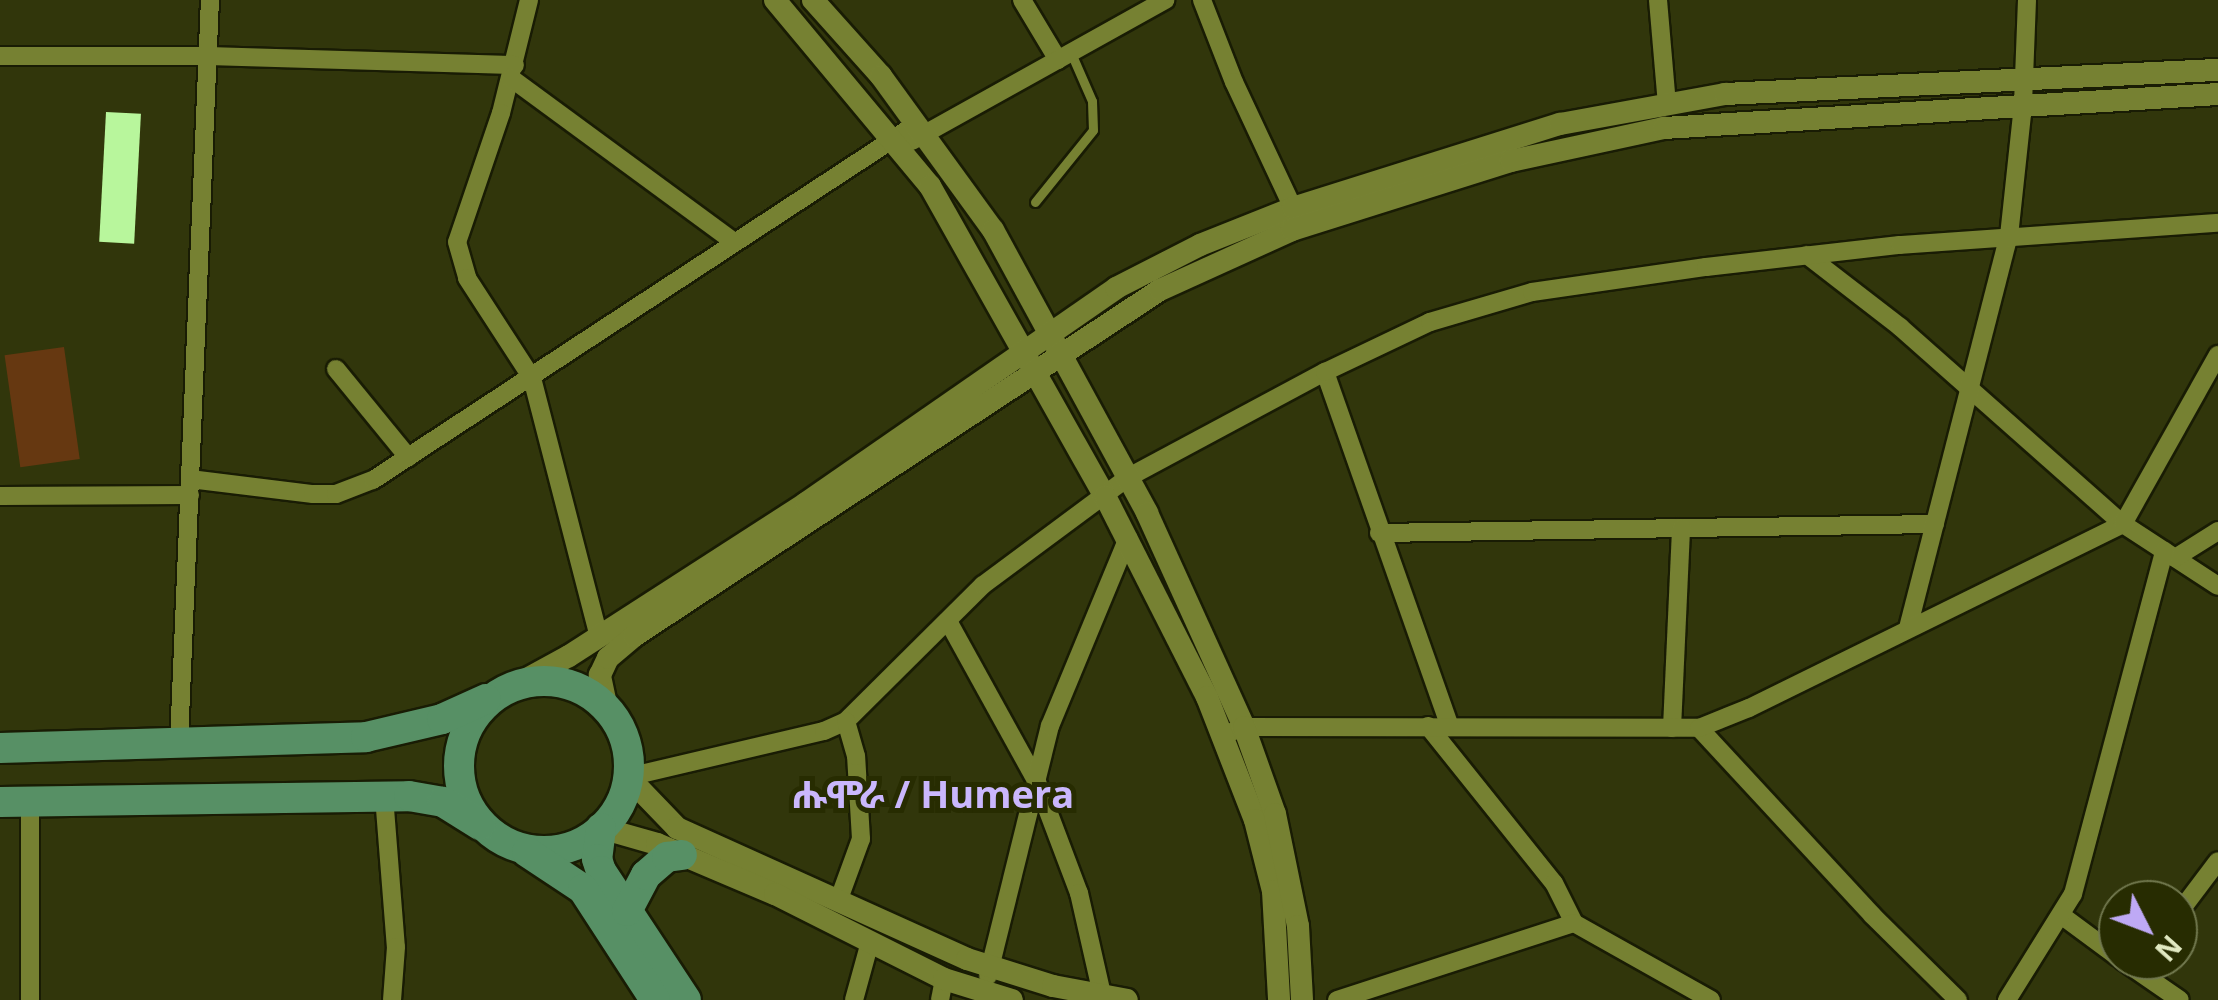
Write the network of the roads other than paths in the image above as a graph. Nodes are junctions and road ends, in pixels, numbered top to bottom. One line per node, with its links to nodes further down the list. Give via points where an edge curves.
1 (210, 0): 11 (street)
2 (529, 0): 14 (street)
3 (775, 0): 19 (street)
4 (813, 0): 18 (street)
5 (1022, 0): 12 (street)
6 (1165, 0): 12 (street)
7 (1202, 0): 22 (street)
8 (1658, 0): 17 (street)
9 (2027, 0): 15 (street)
10 (0, 56): 11 (street)
11 (208, 56): 14 (street); 36 (street)
12 (1064, 57): 18 (street); 21 (lane, via 1092,101 1093,130)
13 (2218, 70): 15 (street)
14 (513, 71): 25 (street); 32 (street, via 457,242 468,278)
15 (2022, 92): 16 (street); 17 (street, via 1724,94); 20 (street, via 1664,128); 24 (street)
16 (2218, 94)
17 (1667, 104): 20 (street, via 1560,124)
18 (920, 129): 19 (street); 27 (street, via 993,230)
19 (898, 144): 25 (street); 29 (street, via 939,201)
20 (1452, 167): 22 (street); 27 (street, via 1292,230)
21 (1035, 202)
22 (1294, 208): 27 (street, via 1132,280)
23 (2218, 224): 24 (street)
24 (2009, 236): 26 (street); 33 (street)
25 (733, 241): 32 (street)
26 (1806, 256): 31 (street, via 1532,292 1430,322); 33 (street, via 1900,327)
27 (1055, 343): 29 (street); 35 (street)
28 (2218, 356): 41 (street)
29 (1028, 360): 38 (street); 39 (street)
30 (336, 369): 34 (street)
31 (1325, 372): 35 (street); 44 (street)
32 (532, 378): 34 (street); 50 (street)
33 (1969, 392): 40 (street); 41 (street)
34 (408, 457): 36 (street, via 336,494)
35 (1127, 478): 38 (street); 58 (street)
36 (190, 488): 37 (street); 59 (street)
37 (0, 496)
38 (1105, 496): 45 (street); 48 (street, via 1041,539)
39 (811, 509): 50 (street); 52 (street, via 608,658 600,688)
40 (1935, 524): 42 (street); 49 (street)
41 (2123, 524): 46 (street); 49 (street)
42 (1681, 528): 44 (street); 56 (street)
43 (2218, 531): 46 (street)
44 (1379, 533): 55 (street)
45 (1128, 538): 58 (street); 62 (street, via 1050,726)
46 (2170, 554): 47 (street); 72 (street)
47 (2218, 586)
48 (948, 621): 53 (street); 62 (street)
49 (1908, 628): 57 (street)
50 (598, 637): 51 (street)
51 (512, 687): 52 (main road, via 569,684); 59 (main road, via 442,718 366,737); 66 (main road, via 474,717 459,760 468,806)
52 (608, 709): 61 (main road, via 625,741)
53 (846, 721): 61 (street, via 824,732); 70 (street, via 856,756 861,840)
54 (1428, 726): 55 (street); 58 (street); 73 (street, via 1554,884)
55 (1450, 726): 56 (street)
56 (1672, 728): 57 (street)
57 (1700, 728): 92 (street)
58 (1234, 731): 88 (street, via 1272,891); 89 (street, via 1289,868)
59 (179, 742): 60 (main road)
60 (0, 748)
61 (628, 777): 65 (main road, via 616,810); 70 (street, via 678,828)
62 (1037, 782): 76 (street); 80 (street, via 1079,893)
63 (384, 796): 64 (main road); 66 (main road, via 443,802); 82 (street, via 396,947)
64 (15, 802): 81 (street)
65 (600, 828): 66 (main road, via 558,849); 67 (street); 71 (main road, via 597,860)
66 (502, 839): 83 (main road, via 583,888)
67 (682, 855): 71 (main road, via 667,857 646,874); 75 (street)
68 (2218, 860): 69 (street)
69 (2198, 887)
70 (839, 900): 76 (street)
71 (627, 910): 84 (main road)
72 (2061, 915): 74 (street); 93 (street)
73 (1574, 923): 90 (street); 91 (street)
74 (2098, 940)
75 (870, 942): 78 (street); 85 (street)
76 (991, 967): 79 (street); 80 (street)
77 (2154, 980): 94 (street)
78 (942, 990): 79 (street)
79 (983, 990): 86 (street)
80 (1102, 994): 87 (street)
81 (30, 1000)
82 (392, 1000)
83 (654, 1000)
84 (686, 1000)
85 (854, 1000)
86 (1012, 1000)
87 (1127, 1000)
88 (1279, 1000)
89 (1302, 1000)
90 (1337, 1000)
91 (1711, 1000)
92 (1958, 1000)
93 (2007, 1000)
94 (2180, 1000)

